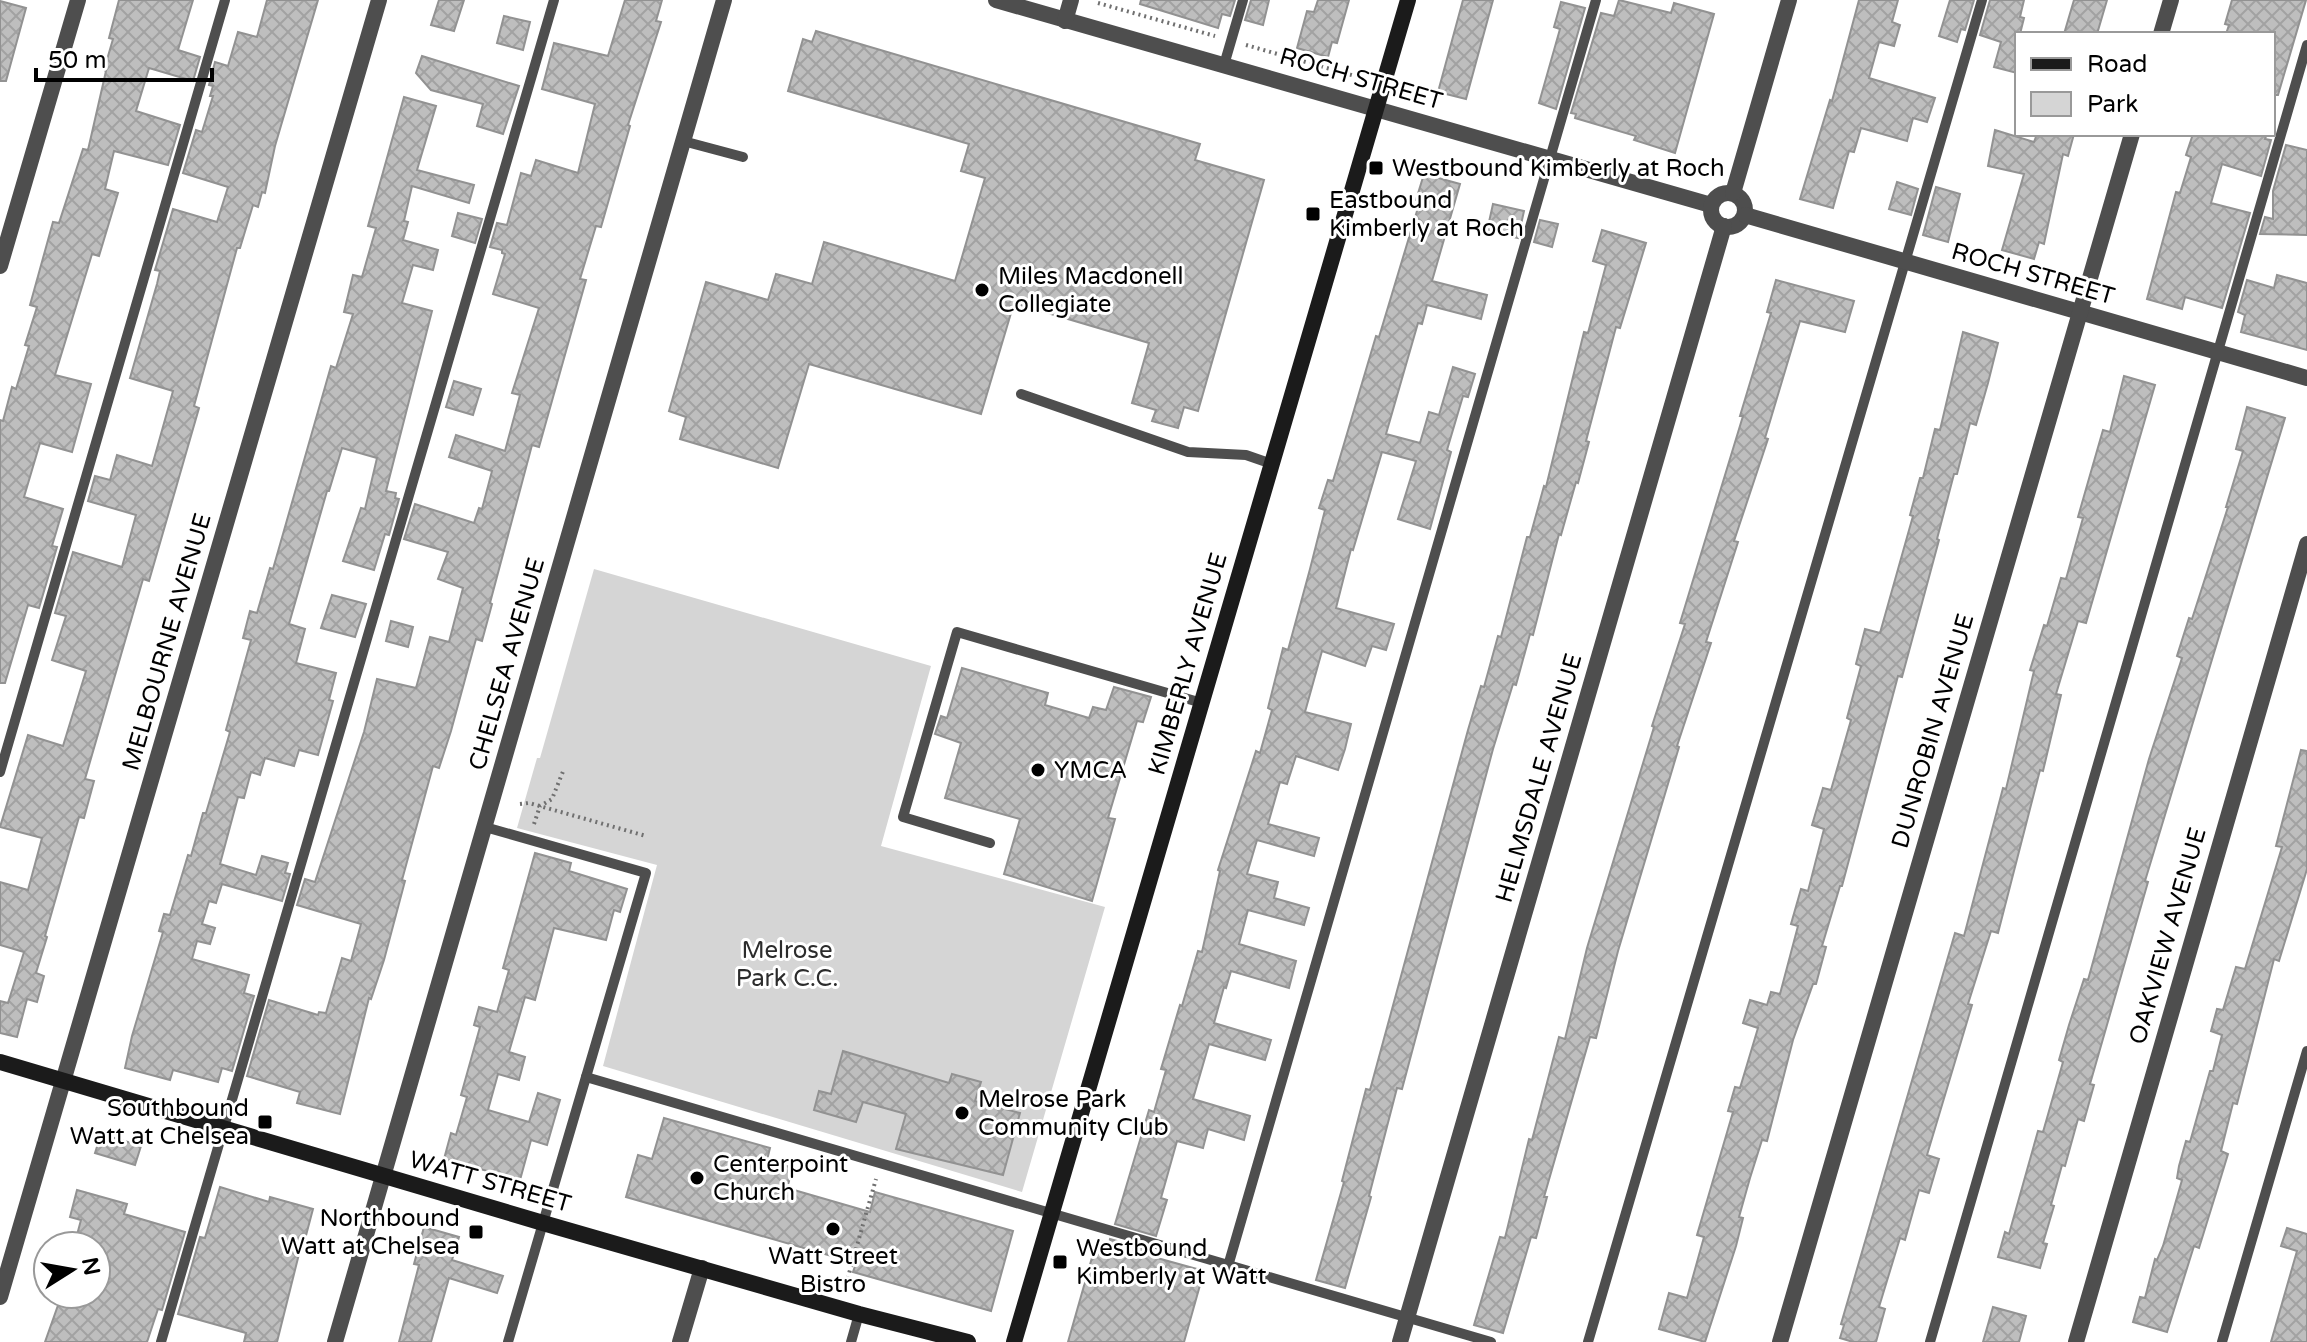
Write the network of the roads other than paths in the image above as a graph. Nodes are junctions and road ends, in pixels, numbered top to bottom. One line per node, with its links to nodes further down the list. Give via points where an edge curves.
1 (78, 0): 28 (street)
2 (225, 0): 36 (lane)
3 (379, 0): 42 (street, MELBOURNE AVENUE)
4 (554, 0): 43 (lane)
5 (724, 0): 20 (street, CHELSEA AVENUE)
6 (996, 0): 14 (street, ROCH STREET)
7 (1071, 0): 14 (street)
8 (1243, 0): 17 (lane)
9 (1408, 0): 18 (street, KIMBERLY AVENUE)
10 (1596, 0): 22 (lane)
11 (1789, 0): 23 (street)
12 (1982, 0): 27 (lane)
13 (2171, 0): 15 (street)
14 (1065, 21): 17 (street, ROCH STREET)
15 (2162, 32)
16 (2307, 45): 30 (lane)
17 (1224, 65): 18 (street, ROCH STREET)
18 (1376, 109): 22 (street, ROCH STREET); 33 (street, KIMBERLY AVENUE)
19 (2131, 136): 29 (street, DUNROBIN AVENUE)
20 (683, 141): 21 (lane); 37 (street, CHELSEA AVENUE)
21 (743, 157)
22 (1551, 158): 24 (street, ROCH STREET); 47 (lane)
23 (1733, 193): 24 (street, via 1722,193); 25 (street, via 1743,200)
24 (1711, 205): 26 (street, via 1712,216)
25 (1745, 215): 26 (street, via 1735,226); 27 (street, ROCH STREET)
26 (1724, 226): 51 (street, HELMSDALE AVENUE)
27 (1905, 262): 29 (street, ROCH STREET); 61 (lane)
28 (0, 266)
29 (2080, 312): 30 (street, ROCH STREET); 62 (street, DUNROBIN AVENUE)
30 (2217, 353): 31 (street, ROCH STREET); 63 (lane)
31 (2307, 378)
32 (1021, 394): 33 (lane, via 1188,452 1246,455)
33 (1272, 464): 35 (street, KIMBERLY AVENUE)
34 (2307, 544): 64 (street, OAKVIEW AVENUE)
35 (1202, 703): 38 (lane, via 957,632 903,817); 45 (street, KIMBERLY AVENUE)
36 (0, 772)
37 (485, 827): 41 (lane, via 646,873); 44 (street, CHELSEA AVENUE)
38 (990, 843)
39 (2307, 1051): 65 (lane)
40 (0, 1062): 42 (street, WATT STREET)
41 (586, 1077): 45 (lane); 46 (lane)
42 (65, 1081): 43 (street, WATT STREET); 49 (street, MELBOURNE AVENUE)
43 (225, 1127): 44 (street, WATT STREET); 52 (lane)
44 (384, 1175): 46 (street, WATT STREET); 53 (street, CHELSEA AVENUE)
45 (1052, 1214): 47 (lane); 58 (street, KIMBERLY AVENUE)
46 (543, 1223): 48 (street, WATT STREET); 54 (lane)
47 (1228, 1266): 51 (lane)
48 (702, 1268): 50 (street, WATT STREET); 55 (street)
49 (0, 1297)
50 (859, 1314): 56 (lane); 57 (street, WATT STREET)
51 (1407, 1317): 59 (street, HELMSDALE AVENUE); 60 (lane)
52 (161, 1342)
53 (335, 1342)
54 (508, 1342)
55 (680, 1342)
56 (851, 1342)
57 (968, 1342)
58 (1014, 1342)
59 (1400, 1342)
60 (1491, 1342)
61 (1588, 1342)
62 (1780, 1342)
63 (1930, 1342)
64 (2076, 1342)
65 (2222, 1342)

